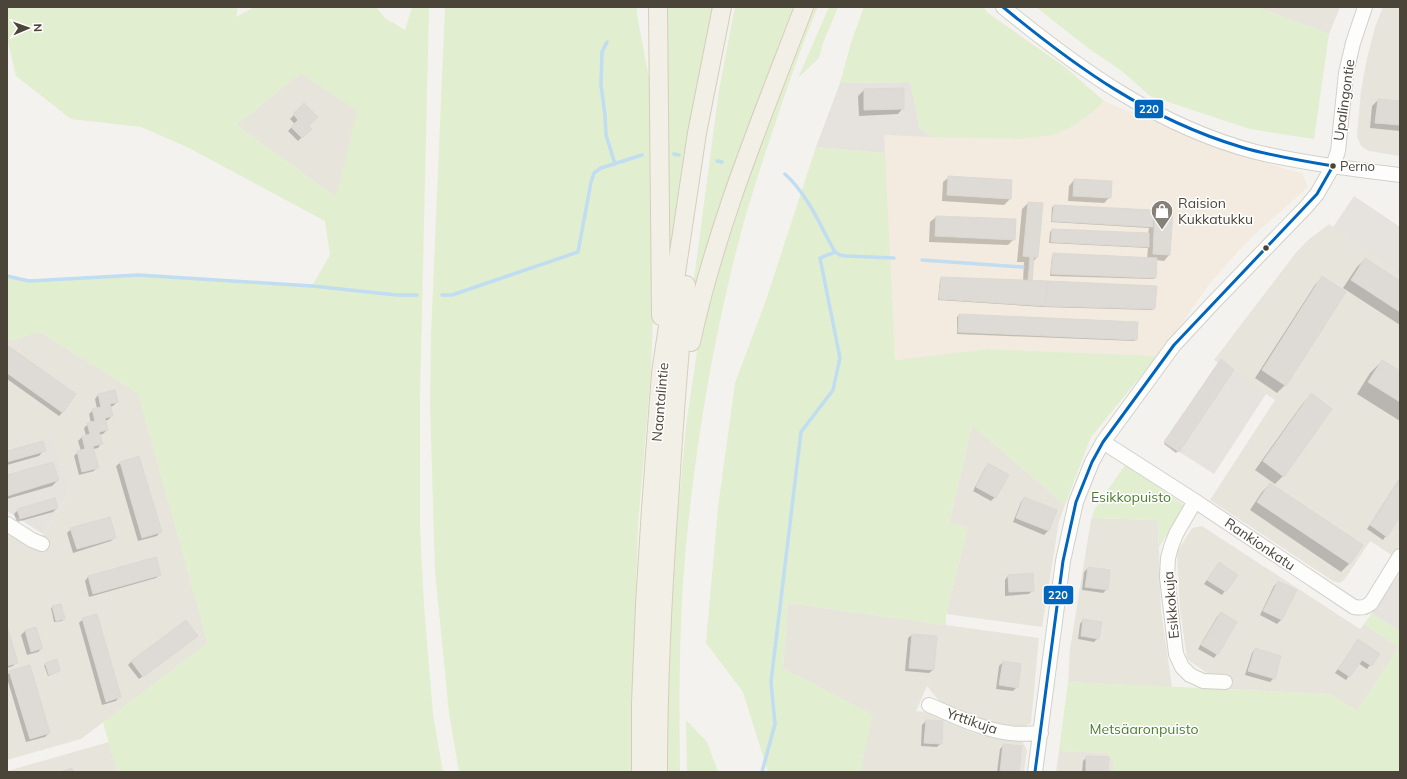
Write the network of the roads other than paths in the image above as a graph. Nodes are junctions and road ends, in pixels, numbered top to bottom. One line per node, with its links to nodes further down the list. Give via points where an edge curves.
1 (658, 7): 9 (main road)
2 (722, 7): 6 (main road, Naantalintie)
3 (804, 7): 10 (main road, via 713,252 698,306)
4 (1002, 7): 7 (street, via 1101,82 1171,120 1255,152)
5 (1365, 7): 7 (street, Upalingontie, via 1346,73 1338,151)
6 (716, 36): 9 (main road, Naantalintie, via 697,133); 10 (main road, Naantalintie, via 691,245)
7 (1334, 166): 8 (street); 11 (street, Upalingontie, via 1317,194 1174,345)
8 (1400, 175)
9 (661, 373): 19 (main road, Naantalintie, via 645,596)
10 (675, 415): 20 (main road, Naantalintie, via 662,608)
11 (1103, 442): 12 (street, Rankionkatu); 18 (street, Upalingontie, via 1081,488 1069,534 1057,604)
12 (1195, 501): 15 (street, Rankionkatu, via 1354,607 1366,607 1371,603); 16 (street, Esikkokuja, via 1176,534 1168,558 1167,577 1176,654 1182,667 1190,675 1203,681)
13 (7, 524): 14 (street)
14 (42, 544)
15 (1400, 556)
16 (1225, 682)
17 (929, 705): 18 (street, Yrttikuja, via 993,730 1011,734)
18 (1041, 733): 21 (street, Upalingontie)
19 (641, 772)
20 (658, 772)
21 (1036, 772)

